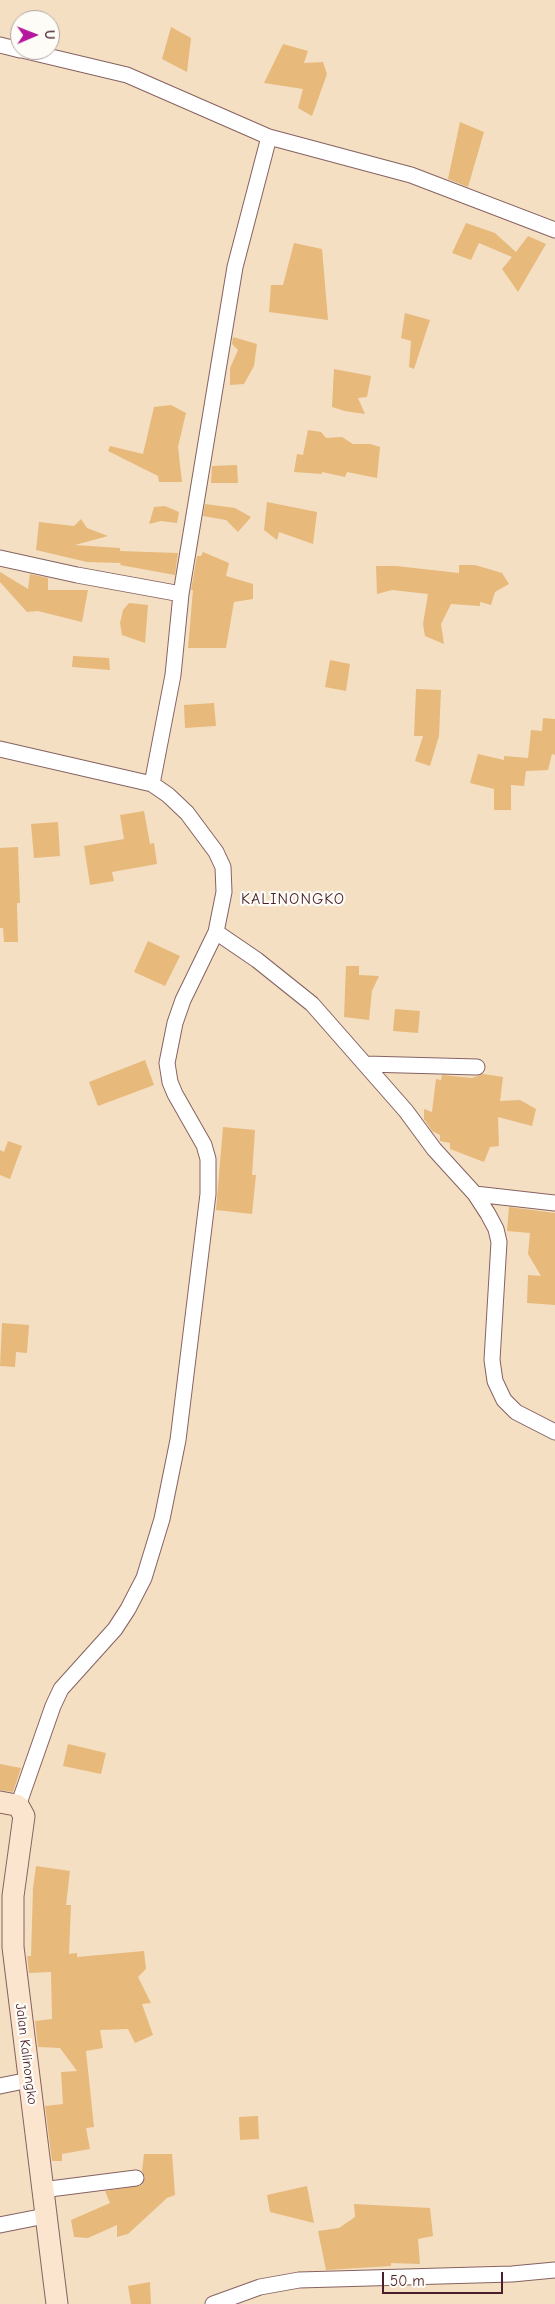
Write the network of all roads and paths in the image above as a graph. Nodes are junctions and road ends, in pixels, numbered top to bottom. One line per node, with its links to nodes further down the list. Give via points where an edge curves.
1 (60, 59): 2 (street, via 127,74)
2 (269, 137): 3 (street, via 410,175); 5 (street, via 235,267)
3 (555, 230)
4 (0, 558): 5 (street, via 77,576)
5 (181, 594): 7 (street, via 173,675)
6 (0, 749): 7 (street)
7 (152, 784): 8 (street, via 187,813 223,867 224,892)
8 (216, 932): 9 (street, via 312,1004); 14 (street, via 183,1000 167,1063 173,1088 204,1144 208,1159 208,1194 178,1440 162,1519 144,1578 128,1609 61,1689)
9 (366, 1064): 10 (street); 11 (street, via 434,1149)
10 (477, 1067)
11 (475, 1194): 12 (street); 13 (street, via 496,1229 499,1242 492,1360 497,1388 516,1412)
12 (555, 1203)
13 (555, 1432)
14 (9, 1804): 15 (street, Jalan Kalinongko, via 22,1812 24,1823 13,1896 13,1946)
15 (29, 2080): 16 (street); 18 (street, Jalan Kalinongko)
16 (0, 2086)
17 (136, 2178): 18 (street)
18 (42, 2190): 19 (street, Jalan Kalinongko)
19 (46, 2216): 20 (street); 22 (street, Jalan Kalinongko)
20 (0, 2225)
21 (555, 2270): 23 (street, via 299,2280 260,2287)
22 (57, 2304)
23 (213, 2304)

